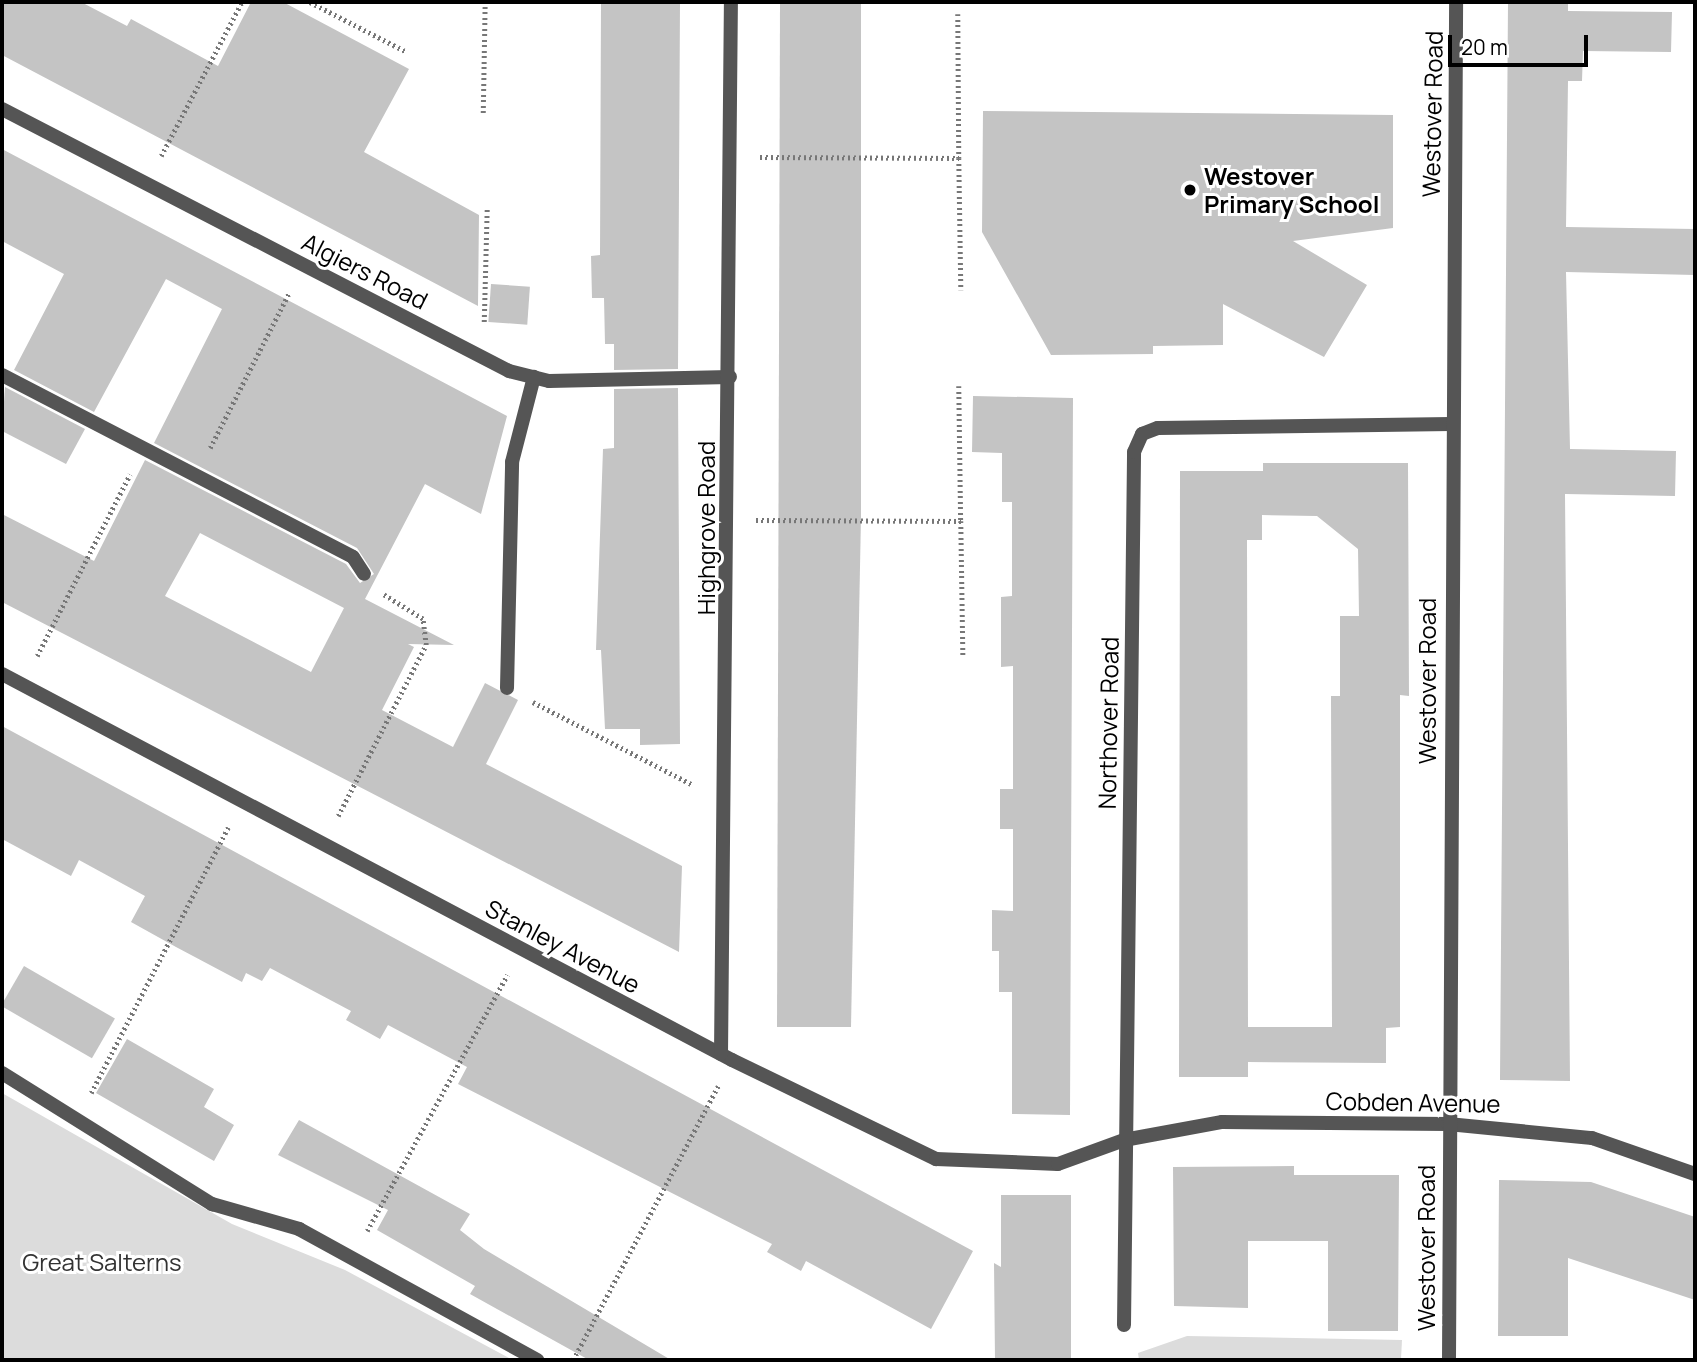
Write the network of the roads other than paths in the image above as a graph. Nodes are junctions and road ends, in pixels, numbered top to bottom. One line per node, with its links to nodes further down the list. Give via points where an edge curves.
1 (731, 2): 6 (street, Highgrove Road)
2 (1456, 2): 7 (street, Westover Road)
3 (2, 109): 5 (street, Algiers Road, via 483,357)
4 (2, 375): 8 (street, via 353,557)
5 (534, 377): 6 (street, Algiers Road); 10 (street, via 512,462)
6 (730, 377): 11 (street, Highgrove Road)
7 (1451, 424): 13 (street, Westover Road); 14 (street, Northover Road, via 1158,428 1142,434 1134,452)
8 (364, 574)
9 (2, 674): 11 (street, Stanley Avenue)
10 (507, 688)
11 (726, 1057): 14 (street, Stanley Avenue, via 936,1159 1058,1164)
12 (2, 1073): 17 (street, via 212,1204 299,1229)
13 (1448, 1124): 14 (street, Cobden Avenue, via 1222,1122); 15 (street, Cobden Avenue, via 1592,1138); 18 (street, Westover Road)
14 (1124, 1140): 16 (street, Northover Road)
15 (1695, 1174)
16 (1124, 1325)
17 (537, 1360)
18 (1449, 1360)

